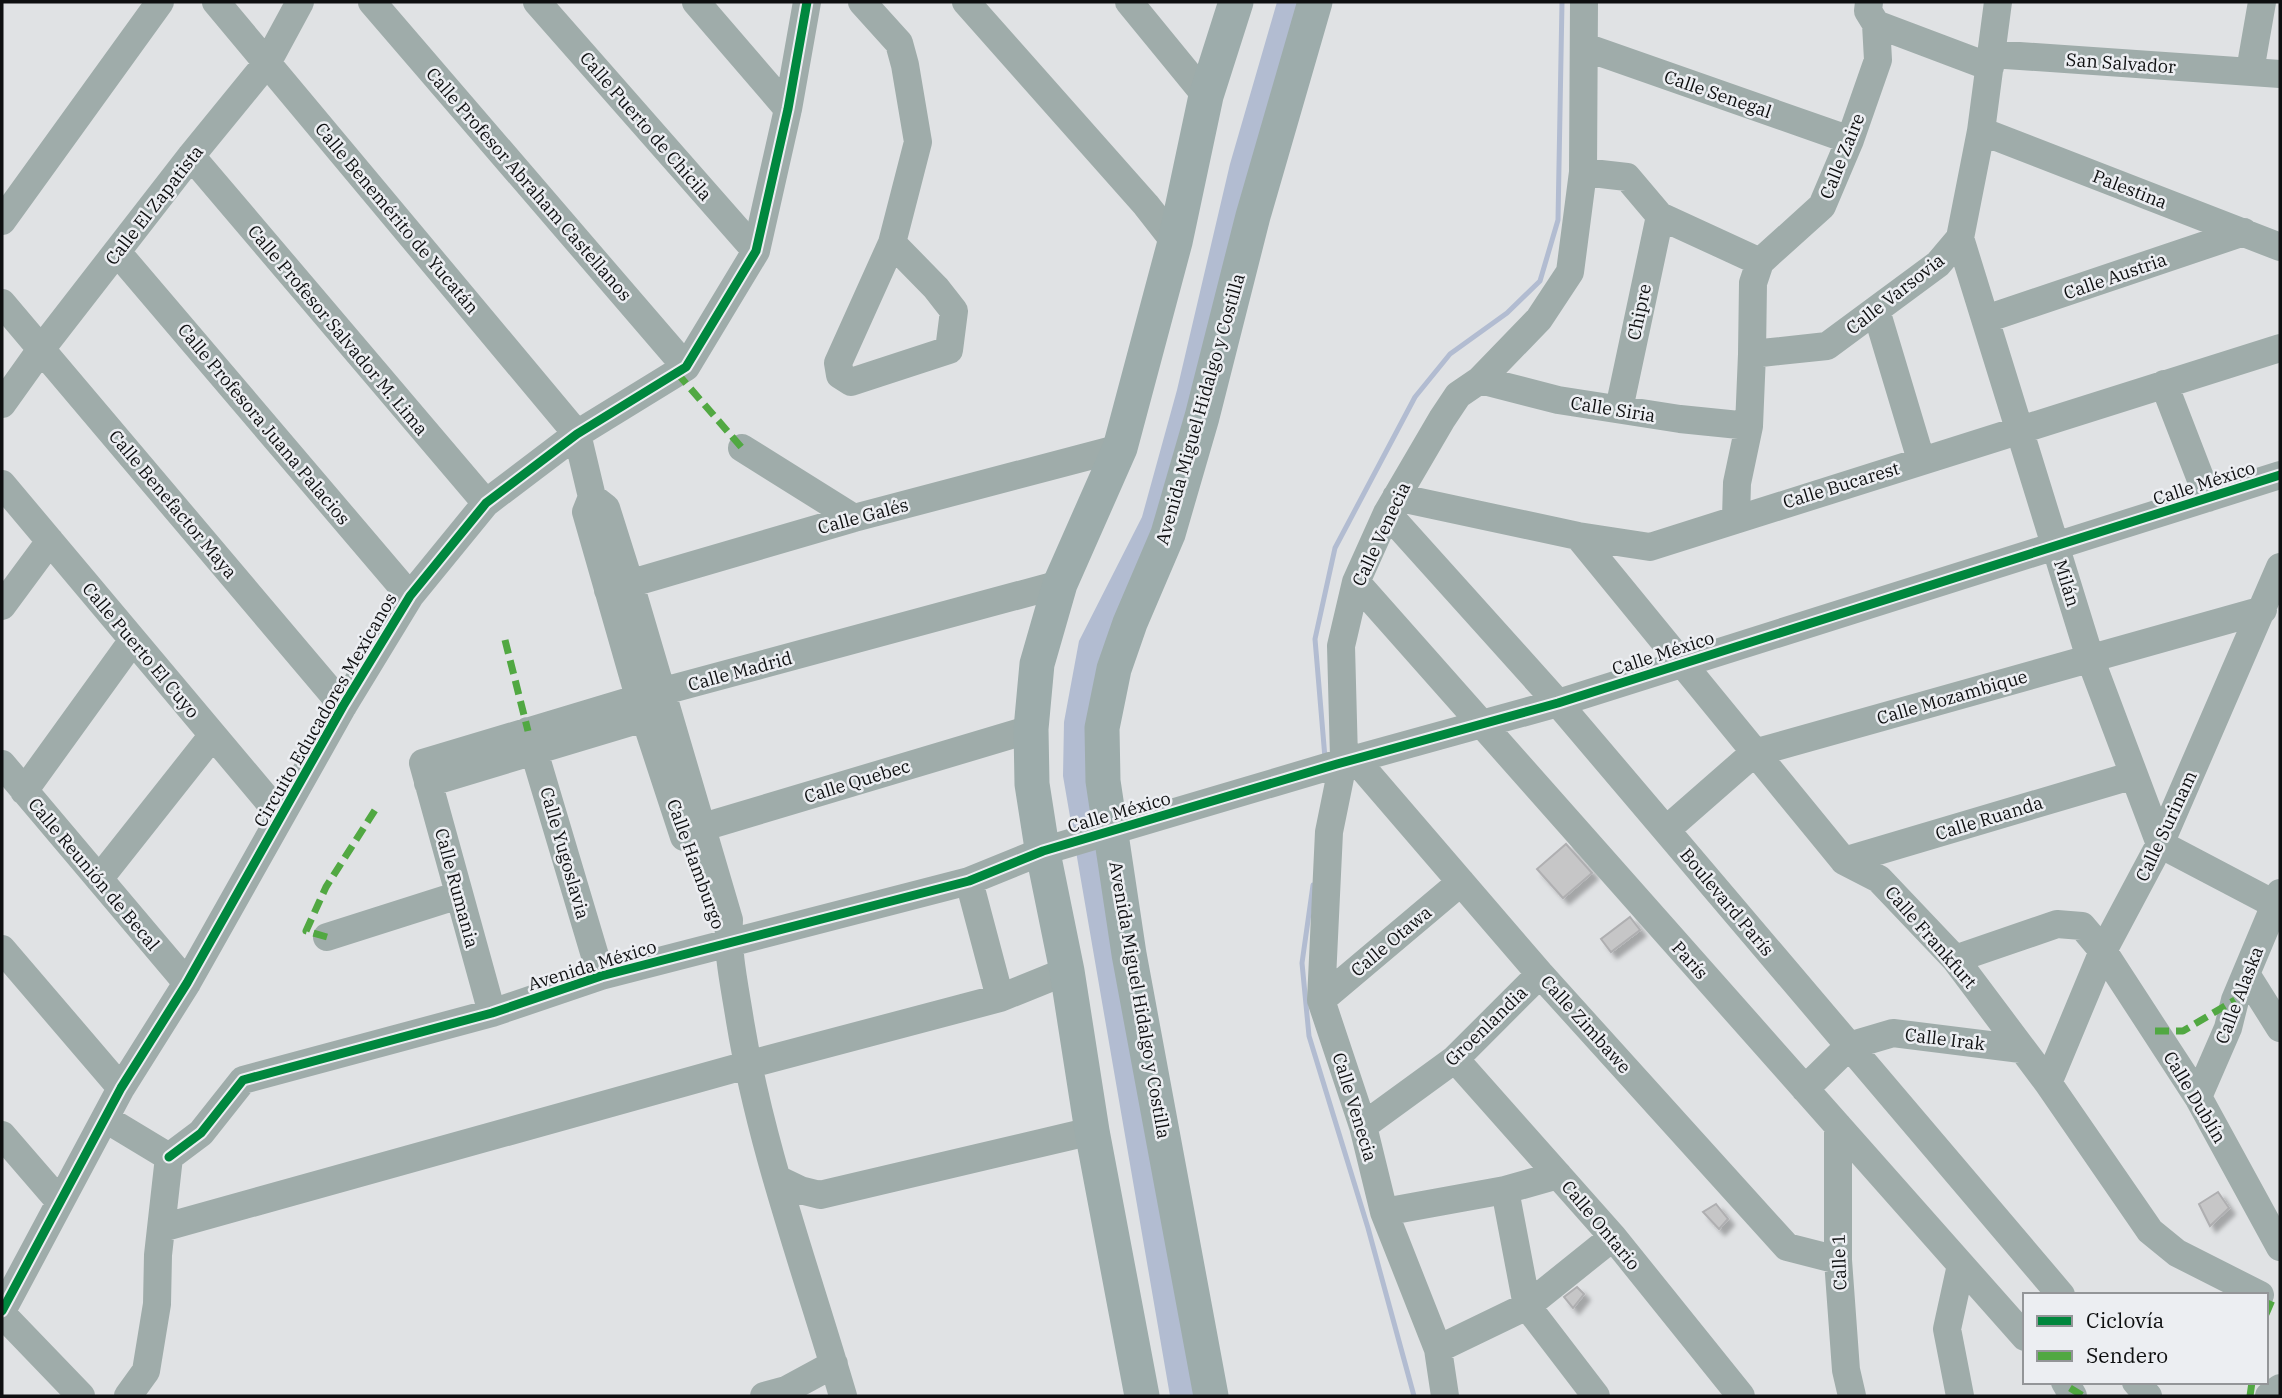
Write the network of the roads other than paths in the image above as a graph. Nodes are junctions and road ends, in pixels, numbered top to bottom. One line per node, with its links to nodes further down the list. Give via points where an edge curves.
1 (160, 2): 29 (street)
2 (216, 2): 19 (street, Calle Benemérito de Yucatán)
3 (300, 2): 19 (street, Calle El Zapatista)
4 (372, 2): 44 (street, Calle Profesor Abraham Castellanos)
5 (537, 2): 35 (street, Calle Puerto de Chicila)
6 (696, 2): 23 (street)
7 (807, 2): 23 (street, Circuito Educadores Mexicanos)
8 (862, 2): 33 (street, via 899,43 918,142)
9 (966, 2): 32 (street)
10 (1129, 2): 22 (street)
11 (1236, 2): 22 (main road)
12 (1315, 2): 91 (main road, Avenida Miguel Hidalgo y Costilla, via 1168,534 1114,669 1102,728)
13 (1584, 2): 17 (street, Calle Venecia)
14 (1998, 2): 18 (street, Calle Varsovia)
15 (2262, 2): 20 (street)
16 (1864, 10): 18 (street, San Salvador); 25 (street, Calle Zaire, via 1878,60)
17 (1585, 47): 25 (street, Calle Senegal); 27 (street, Calle Venecia)
18 (1990, 60): 20 (street, San Salvador); 24 (street, Calle Varsovia)
19 (267, 63): 26 (street, Calle El Zapatista); 51 (street, Calle Benemérito de Yucatán)
20 (2250, 71): 21 (street, San Salvador)
21 (2280, 74)
22 (1206, 96): 32 (main road)
23 (788, 109): 35 (street, Circuito Educadores Mexicanos)
24 (1981, 131): 30 (street, Palestina); 31 (street, Calle Varsovia)
25 (1850, 140): 37 (street, Calle Zaire, via 1822,206)
26 (191, 156): 36 (street, Calle El Zapatista); 58 (street, Calle Profesor Salvador M. Lima)
27 (1583, 172): 28 (street, via 1627,177); 45 (street, Calle Venecia, via 1570,272 1539,319)
28 (1660, 216): 37 (street); 48 (street, Chipre)
29 (2, 221)
30 (2244, 232): 34 (street, Palestina); 40 (street, Calle Austria)
31 (1960, 237): 39 (street, Calle Varsovia, via 1938,264); 40 (street, Milán)
32 (1175, 242): 53 (main road)
33 (892, 243): 33 (street, via 954,311 949,350 851,382 841,375 838,363)
34 (2280, 247)
35 (756, 251): 44 (street, Circuito Educadores Mexicanos)
36 (117, 252): 41 (street, Calle El Zapatista); 69 (street, Calle Profesora Juana Palacios)
37 (1760, 262): 43 (street, via 1753,282)
38 (2, 303): 41 (street, Calle Benefactor Maya)
39 (1876, 310): 43 (street, Calle Varsovia, via 1827,346); 54 (street)
40 (1986, 319): 50 (street, Milán)
41 (42, 348): 47 (street, Calle El Zapatista); 77 (street, Calle Benefactor Maya)
42 (2280, 348): 46 (street, Calle Bucarest)
43 (1752, 354): 49 (street)
44 (686, 366): 51 (street, Circuito Educadores Mexicanos)
45 (1480, 380): 48 (street, Calle Siria, via 1558,400); 59 (street, Calle Venecia, via 1458,395)
46 (2164, 384): 50 (street, Calle Bucarest); 57 (street)
47 (2, 404)
48 (1619, 409): 49 (street, Calle Siria)
49 (1749, 426): 61 (street, via 1737,483)
50 (2019, 430): 54 (street, Calle Bucarest); 64 (street, Milán)
51 (578, 434): 58 (street, Circuito Educadores Mexicanos); 68 (street, Calle Hamburgo, via 592,497 606,508)
52 (742, 448): 60 (street)
53 (1119, 448): 60 (street, Calle Galés); 67 (main road)
54 (1921, 460): 61 (street, Calle Bucarest)
55 (2280, 475): 57 (street, Calle México)
56 (2, 484): 63 (street, Calle Puerto El Cuyo)
57 (2208, 498): 64 (street, Calle México)
58 (486, 503): 69 (street, Circuito Educadores Mexicanos)
59 (1392, 505): 62 (street, Calle Bucarest); 66 (street, Calle Venecia); 75 (street, Boulevard París)
60 (854, 518): 68 (street, Calle Galés)
61 (1737, 518): 62 (street, Calle Bucarest, via 1650,547)
62 (1578, 536): 74 (street, Calle Frankfurt)
63 (50, 541): 70 (street); 72 (street, Calle Puerto El Cuyo)
64 (2055, 546): 73 (street, Milán); 74 (street, Calle México)
65 (2280, 567): 71 (street, Calle Surinam)
66 (1356, 582): 78 (street, París); 83 (street, Calle Venecia, via 1341,646)
67 (1060, 584): 76 (street, Calle Madrid); 79 (main road, via 1037,664)
68 (619, 587): 76 (street, Calle Hamburgo)
69 (410, 596): 77 (street, Circuito Educadores Mexicanos)
70 (2, 606)
71 (2263, 610): 73 (street, Calle Mozambique); 92 (street, Calle Surinam)
72 (133, 640): 80 (street, Calle Puerto El Cuyo); 87 (street)
73 (2090, 658): 82 (street, Calle Mozambique); 86 (street, Milán)
74 (1682, 664): 75 (street, Calle México); 82 (street, Calle Frankfurt)
75 (1558, 703): 78 (street, Calle México); 90 (street, Boulevard París)
76 (652, 704): 81 (street, Calle Madrid); 89 (street, Calle Hamburgo)
77 (343, 706): 88 (street, Circuito Educadores Mexicanos)
78 (1483, 725): 83 (street, Calle México); 120 (street, París)
79 (1031, 729): 89 (street, Calle Quebec); 93 (main road, via 1032,784)
80 (213, 735): 88 (street, Calle Puerto El Cuyo); 95 (street)
81 (532, 741): 85 (street, Calle Madrid); 108 (street, Calle Yugoslavia)
82 (1754, 753): 90 (street, Calle Mozambique); 94 (street, Calle Frankfurt)
83 (1345, 762): 91 (street, Calle México); 97 (street, Calle Zimbawe); 111 (street, Calle Venecia, via 1329,832)
84 (2, 764): 87 (street, Calle Reunión de Becal)
85 (426, 773): 98 (street, Calle Rumania)
86 (2134, 775): 92 (street, Milán); 94 (street, Calle Ruanda)
87 (24, 791): 95 (street, Calle Reunión de Becal)
88 (281, 816): 109 (street, Circuito Educadores Mexicanos)
89 (692, 830): 101 (street, Calle Hamburgo, via 729,920)
90 (1666, 830): 114 (street, Boulevard París)
91 (1110, 831): 93 (street, Calle México); 151 (main road, Avenida Miguel Hidalgo y Costilla)
92 (2160, 844): 99 (street); 103 (street, Calle Surinam)
93 (1047, 850): 96 (street, Avenida México); 105 (main road)
94 (1844, 861): 104 (street, Calle Frankfurt, via 1879,879)
95 (99, 879): 109 (street, Calle Reunión de Becal)
96 (969, 881): 101 (street, Avenida México); 110 (street)
97 (1461, 882): 106 (street, Calle Zimbawe); 111 (street, Calle Otawa)
98 (459, 895): 100 (street); 112 (street, Calle Rumania)
99 (2279, 902): 107 (street, Calle Alaska)
100 (327, 937)
101 (727, 942): 108 (street, Avenida México); 117 (street, Calle Hamburgo)
102 (2, 949): 119 (street)
103 (2103, 951): 104 (street, Calle Dublín, via 2082,926 2057,924); 118 (street, Calle Surinam); 121 (street, Calle Dublín)
104 (1955, 959): 115 (street, Calle Frankfurt)
105 (1067, 971): 110 (street); 125 (main road)
106 (1540, 974): 116 (street, Groenlandia); 136 (street, Calle Zimbawe, via 1787,1247)
107 (2246, 974): 113 (street); 121 (street, Calle Alaska)
108 (601, 976): 112 (street, Avenida México)
109 (187, 983): 119 (street, Circuito Educadores Mexicanos)
110 (1000, 998): 117 (street)
111 (1321, 1000): 123 (street, Calle Venecia)
112 (492, 1013): 127 (street, Avenida México, via 243,1080 201,1133)
113 (2280, 1028)
114 (1850, 1046): 115 (street, Calle Irak, via 1893,1033); 120 (street, Calle Irak); 138 (street, Boulevard París)
115 (2021, 1049): 118 (street, Calle Frankfurt)
116 (1455, 1059): 123 (street, Groenlandia); 128 (street, Calle Ontario)
117 (747, 1065): 129 (street, Calle Hamburgo); 133 (street)
118 (2048, 1083): 139 (street, Calle Frankfurt, via 2150,1231 2177,1253)
119 (121, 1088): 122 (street, Circuito Educadores Mexicanos)
120 (1805, 1089): 124 (street, París)
121 (2198, 1097): 135 (street, Calle Dublín)
122 (106, 1119): 127 (street); 131 (street, Circuito Educadores Mexicanos)
123 (1363, 1126): 132 (street, Calle Venecia)
124 (1838, 1126): 136 (street, Calle 1); 137 (street, París)
125 (1092, 1131): 129 (street, via 820,1195); 150 (main road)
126 (2, 1135): 131 (street)
127 (169, 1157): 133 (street)
128 (1558, 1175): 130 (street); 134 (street, Calle Ontario)
129 (776, 1179): 144 (street, Calle Hamburgo)
130 (1505, 1190): 132 (street); 140 (street)
131 (60, 1202): 141 (street, Circuito Educadores Mexicanos)
132 (1384, 1212): 143 (street, Calle Venecia)
133 (162, 1228): 147 (street, via 146,1371)
134 (1613, 1237): 140 (street); 154 (street, Calle Ontario)
135 (2280, 1247)
136 (1838, 1260): 155 (street, Calle 1)
137 (1961, 1265): 142 (street, París); 156 (street, via 1947,1329)
138 (2059, 1293)
139 (2256, 1293)
140 (1527, 1306): 143 (street); 153 (street)
141 (2, 1313): 146 (street)
142 (2023, 1335)
143 (1438, 1349): 152 (street, Calle Venecia)
144 (834, 1364): 148 (street, via 786,1390); 149 (street, Calle Hamburgo)
145 (2280, 1388): 157 (street)
146 (81, 1396)
147 (128, 1396)
148 (764, 1396)
149 (843, 1396)
150 (1142, 1396)
151 (1211, 1396)
152 (1446, 1396)
153 (1596, 1396)
154 (1741, 1396)
155 (1852, 1396)
156 (1960, 1396)
157 (2269, 1396)

